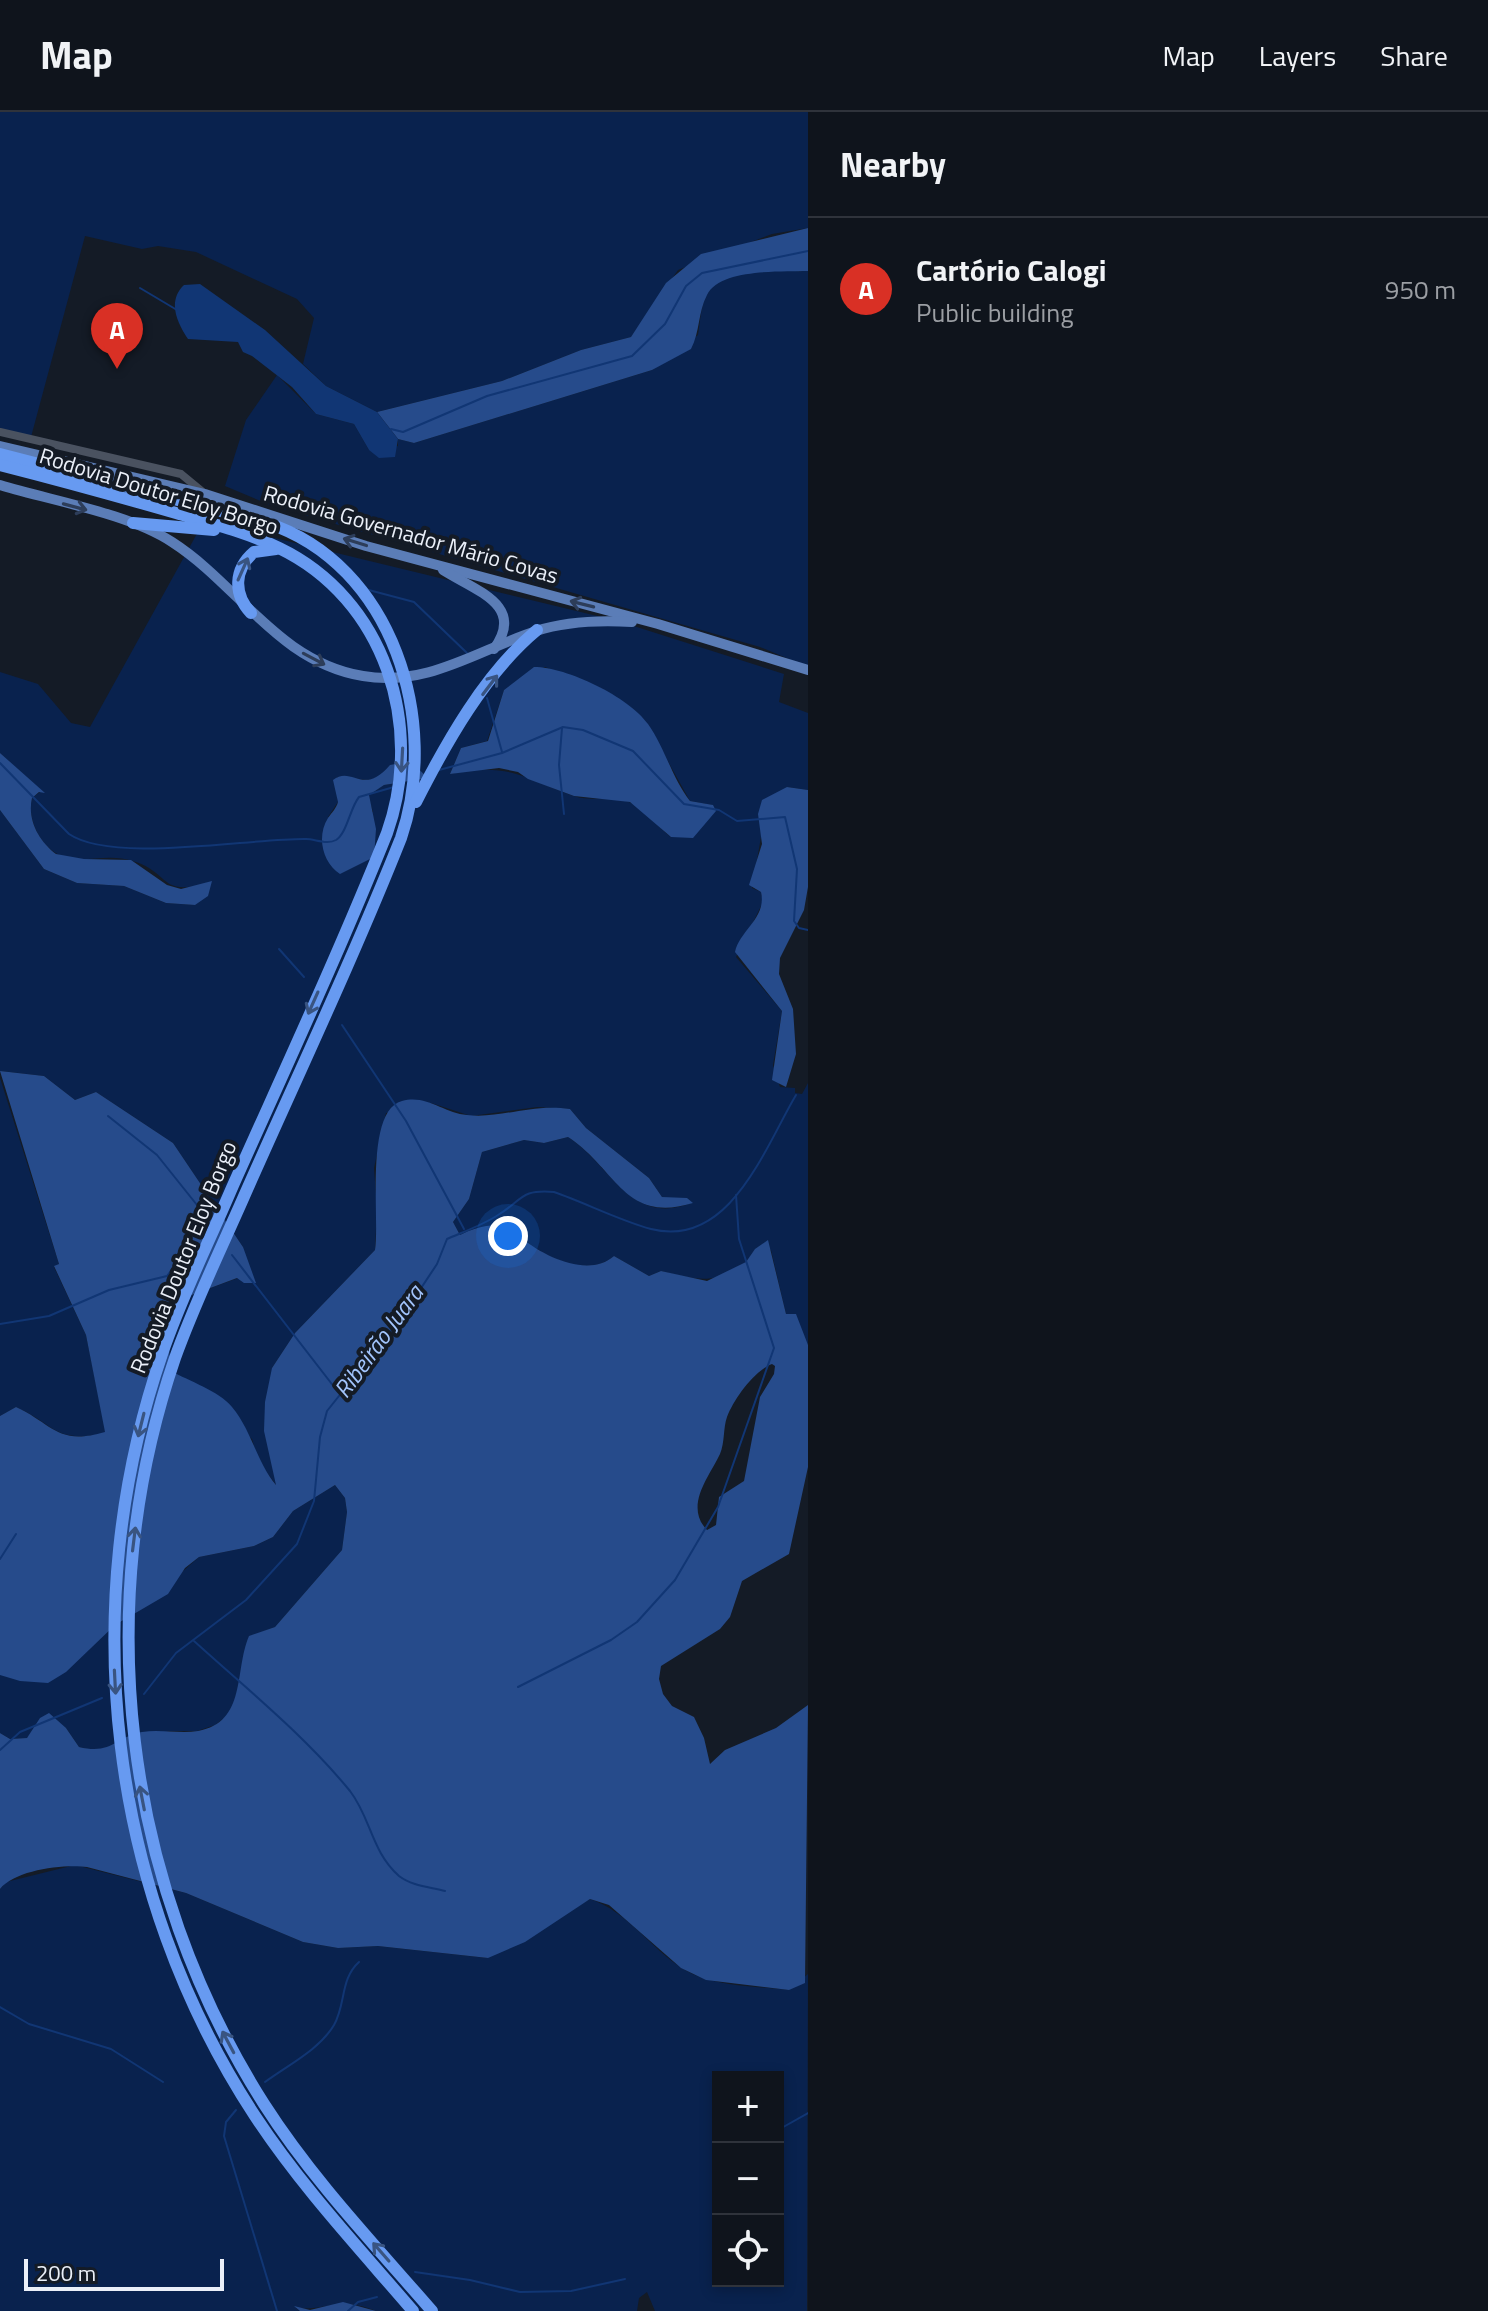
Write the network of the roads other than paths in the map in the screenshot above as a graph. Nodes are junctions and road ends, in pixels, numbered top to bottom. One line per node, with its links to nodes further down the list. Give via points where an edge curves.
1 (0, 432): 4 (street)
2 (0, 446): 6 (main road, Rodovia Governador Mário Covas)
3 (0, 454): 10 (highway, Rodovia Governador Mário Covas)
4 (119, 458): 6 (street); 8 (street, via 181,474)
5 (0, 465): 11 (highway, Rodovia Doutor Eloy Borgo)
6 (114, 471): 8 (main road, Rodovia Governador Mário Covas)
7 (0, 485): 9 (main road, one-way to 9)
8 (205, 494): 13 (main road, Rodovia Governador Mário Covas, one-way to 8)
9 (133, 523): 11 (highway); 14 (main road, via 183,549)
10 (267, 523): 19 (highway, Rodovia Doutor Eloy Borgo, via 306,541 343,572 374,610 399,657 417,745)
11 (239, 532): 12 (highway, Rodovia Doutor Eloy Borgo)
12 (281, 549): 14 (highway, one-way to 12, via 238,588 242,565 260,549); 20 (highway, Rodovia Doutor Eloy Borgo, one-way to 20, via 342,595 384,659 403,746 399,790 392,819 154,1377 123,1510 113,1647 120,1743 136,1838 159,1917 194,2006 240,2091 286,2160)
13 (431, 562): 15 (main road, Rodovia Governador Mário Covas, one-way to 13); 17 (main road, via 498,605 507,620 505,635)
14 (251, 613): 17 (main road, one-way to 17, via 306,655 363,676 422,675)
15 (658, 624): 16 (main road, via 591,621); 18 (main road, Rodovia Governador Mário Covas)
16 (537, 630): 17 (main road); 19 (highway, one-way to 16, via 469,713)
17 (493, 650)
18 (808, 670)
19 (406, 823): 21 (highway, Rodovia Doutor Eloy Borgo, one-way to 19, via 281,2130 207,2001 172,1913 150,1835 135,1755 128,1661 137,1512 168,1381 196,1305)
20 (413, 2311)
21 (432, 2311)

